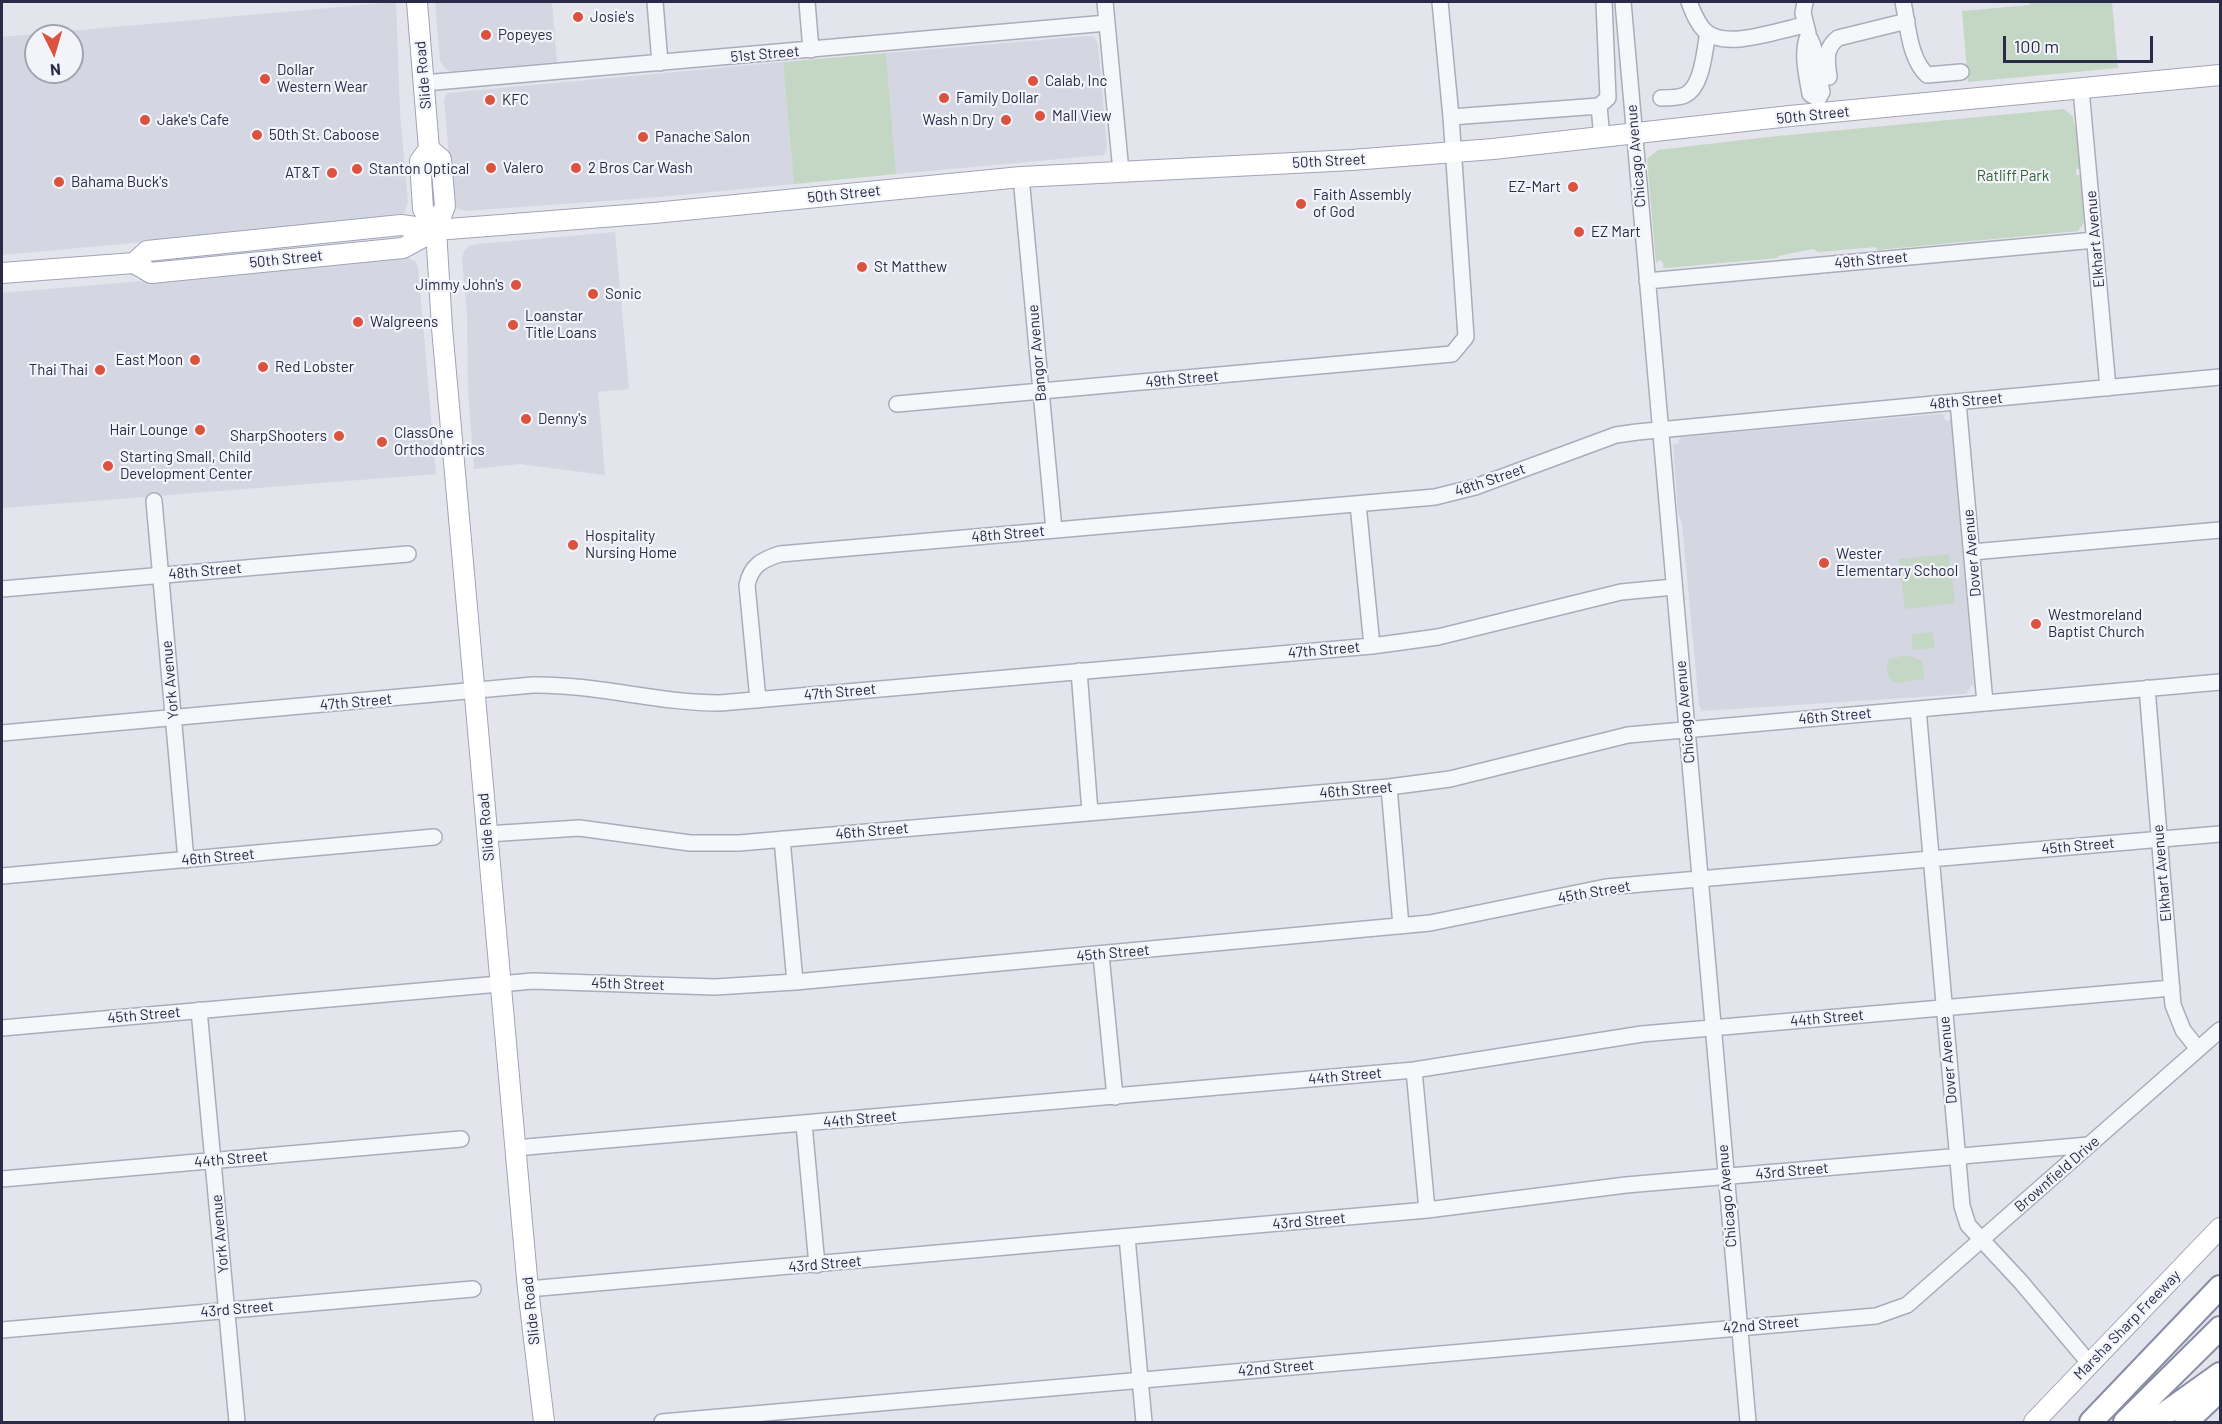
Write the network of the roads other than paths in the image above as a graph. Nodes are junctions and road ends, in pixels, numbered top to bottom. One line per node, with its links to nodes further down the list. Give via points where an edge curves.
1 (417, 2): 19 (main road, Slide Road)
2 (656, 2): 15 (street)
3 (807, 2): 14 (street)
4 (1105, 2): 12 (street)
5 (1440, 2): 23 (street)
6 (1604, 2): 22 (street, via 1608,98)
7 (1623, 2): 24 (street, Chicago Avenue)
8 (1689, 2): 13 (street)
9 (1805, 2): 13 (street, via 1807,31 1729,39)
10 (1903, 2): 11 (street)
11 (1907, 21): 16 (street, via 1920,68 1927,75); 18 (street, via 1838,38 1826,53)
12 (1107, 23): 14 (street, 51st Street); 27 (street)
13 (1708, 33): 21 (street, via 1692,90 1684,96)
14 (811, 50): 15 (street, 51st Street)
15 (660, 63): 19 (street, 51st Street)
16 (1961, 72)
17 (2220, 75): 20 (main road, 50th Street)
18 (1829, 77)
19 (424, 83): 29 (main road, Slide Road, via 429,149 420,161 423,209)
20 (2081, 89): 24 (main road, 50th Street); 30 (street, Elkhart Avenue)
21 (1661, 98)
22 (1599, 106): 23 (street); 25 (street)
23 (1450, 117): 26 (street)
24 (1635, 134): 25 (main road, 50th Street); 32 (street, Chicago Avenue)
25 (1602, 138): 26 (main road, 50th Street)
26 (1451, 153): 27 (main road, 50th Street); 35 (street, 49th Street, via 1466,337 1452,354)
27 (1121, 172): 28 (main road, 50th Street)
28 (1021, 177): 29 (main road, 50th Street); 35 (street, Bangor Avenue)
29 (436, 230): 31 (main road, 50th Street, via 403,248 151,273 134,263); 52 (main road, Slide Road)
30 (2096, 240): 32 (street, 49th Street); 34 (street, Elkhart Avenue)
31 (2, 273)
32 (1647, 281): 38 (street, Chicago Avenue)
33 (2220, 377): 34 (street, 48th Street)
34 (2108, 388): 36 (street, 48th Street)
35 (1041, 392): 37 (street, 49th Street); 41 (street, Bangor Avenue)
36 (1958, 402): 38 (street, 48th Street); 43 (street, Dover Avenue)
37 (897, 404)
38 (1660, 430): 40 (street, 48th Street, via 1616,435 1457,492); 46 (street, Chicago Avenue)
39 (154, 501): 45 (street, York Avenue)
40 (1358, 504): 41 (street, 48th Street); 48 (street)
41 (1054, 530): 53 (street, 48th Street, via 766,558 750,571 747,585)
42 (2220, 530): 43 (street)
43 (1972, 552): 54 (street, Dover Avenue)
44 (408, 554): 45 (street, 48th Street)
45 (161, 575): 47 (street, 48th Street); 56 (street, York Avenue)
46 (1674, 587): 48 (street, 47th Street, via 1621,592 1438,637); 57 (street, Chicago Avenue)
47 (2, 589)
48 (1372, 646): 49 (street, 47th Street)
49 (1079, 671): 53 (street, 47th Street); 60 (street)
50 (2220, 682): 51 (street, 46th Street)
51 (2147, 688): 54 (street, 46th Street); 65 (street, Elkhart Avenue)
52 (474, 691): 53 (street, 47th Street, via 561,684 694,703); 56 (street, 47th Street); 61 (main road, Slide Road)
53 (758, 700)
54 (1985, 703): 55 (street, 46th Street)
55 (1918, 709): 57 (street, 46th Street); 66 (street, Dover Avenue)
56 (174, 717): 58 (street, 47th Street); 67 (street, York Avenue)
57 (1686, 728): 59 (street, 46th Street, via 1628,735 1450,779); 69 (street, Chicago Avenue)
58 (2, 733)
59 (1389, 787): 60 (street, 46th Street); 70 (street)
60 (1090, 812): 64 (street, 46th Street)
61 (487, 834): 64 (street, 46th Street, via 579,828 711,844); 73 (main road, Slide Road)
62 (2220, 834): 65 (street, 45th Street)
63 (434, 837): 67 (street, 46th Street)
64 (782, 839): 72 (street)
65 (2158, 839): 66 (street, 45th Street); 74 (street, Elkhart Avenue)
66 (1931, 859): 69 (street, 45th Street); 75 (street, Dover Avenue)
67 (186, 860): 68 (street, 46th Street)
68 (2, 876)
69 (1699, 879): 70 (street, 45th Street, via 1606,887 1470,916); 78 (street, Chicago Avenue)
70 (1401, 926): 71 (street, 45th Street)
71 (1101, 955): 72 (street, 45th Street); 82 (street)
72 (795, 982): 73 (street, 45th Street, via 715,987 571,981)
73 (500, 984): 76 (street, 45th Street); 86 (main road, Slide Road)
74 (2172, 987): 75 (street, 44th Street); 80 (street, Elkhart Avenue, via 2177,1019)
75 (1943, 1008): 78 (street, 44th Street); 87 (street, Dover Avenue)
76 (199, 1010): 77 (street, 45th Street); 88 (street, York Avenue)
77 (2, 1028)
78 (1712, 1028): 81 (street, 44th Street, via 1597,1039); 89 (street, Chicago Avenue)
79 (2220, 1030): 80 (street, Brownfield Drive)
80 (2198, 1049): 85 (street, Brownfield Drive)
81 (1414, 1070): 82 (street, 44th Street); 91 (street)
82 (1115, 1097): 83 (street, 44th Street)
83 (804, 1124): 86 (street, 44th Street); 95 (street)
84 (461, 1139): 88 (street, 44th Street)
85 (2089, 1145): 87 (street, 43rd Street); 94 (street, Brownfield Drive)
86 (515, 1148): 98 (main road, Slide Road)
87 (1957, 1157): 89 (street, 43rd Street); 94 (street, Dover Avenue, via 1962,1206 1968,1225)
88 (213, 1161): 90 (street, 44th Street); 99 (street, York Avenue)
89 (1725, 1177): 91 (street, 43rd Street); 101 (street, Chicago Avenue)
90 (2, 1179)
91 (1427, 1210): 93 (street, 43rd Street)
92 (2220, 1228): 104 (main road, Marsha Sharp Freeway)
93 (1127, 1237): 95 (street, 43rd Street); 106 (street)
94 (1982, 1239): 100 (street, Brownfield Drive, via 1907,1305); 104 (street, Dover Avenue)
95 (816, 1265): 98 (street, 43rd Street)
96 (2220, 1287): 114 (highway)
97 (473, 1289): 99 (street, 43rd Street)
98 (528, 1289): 109 (main road, Slide Road)
99 (227, 1310): 103 (street, 43rd Street); 108 (street, York Avenue)
100 (1891, 1312): 101 (street, 42nd Street)
101 (1739, 1327): 106 (street, 42nd Street); 112 (street, Chicago Avenue)
102 (2220, 1328): 115 (highway)
103 (2, 1330)
104 (2090, 1364): 113 (main road, Marsha Sharp Freeway)
105 (2220, 1374): 116 (highway)
106 (1140, 1379): 110 (street, 42nd Street); 111 (street)
107 (2220, 1390): 117 (highway)
108 (237, 1422)
109 (544, 1422)
110 (662, 1422)
111 (1144, 1422)
112 (1748, 1422)
113 (2034, 1422)
114 (2091, 1422)
115 (2126, 1422)
116 (2153, 1422)
117 (2186, 1422)

